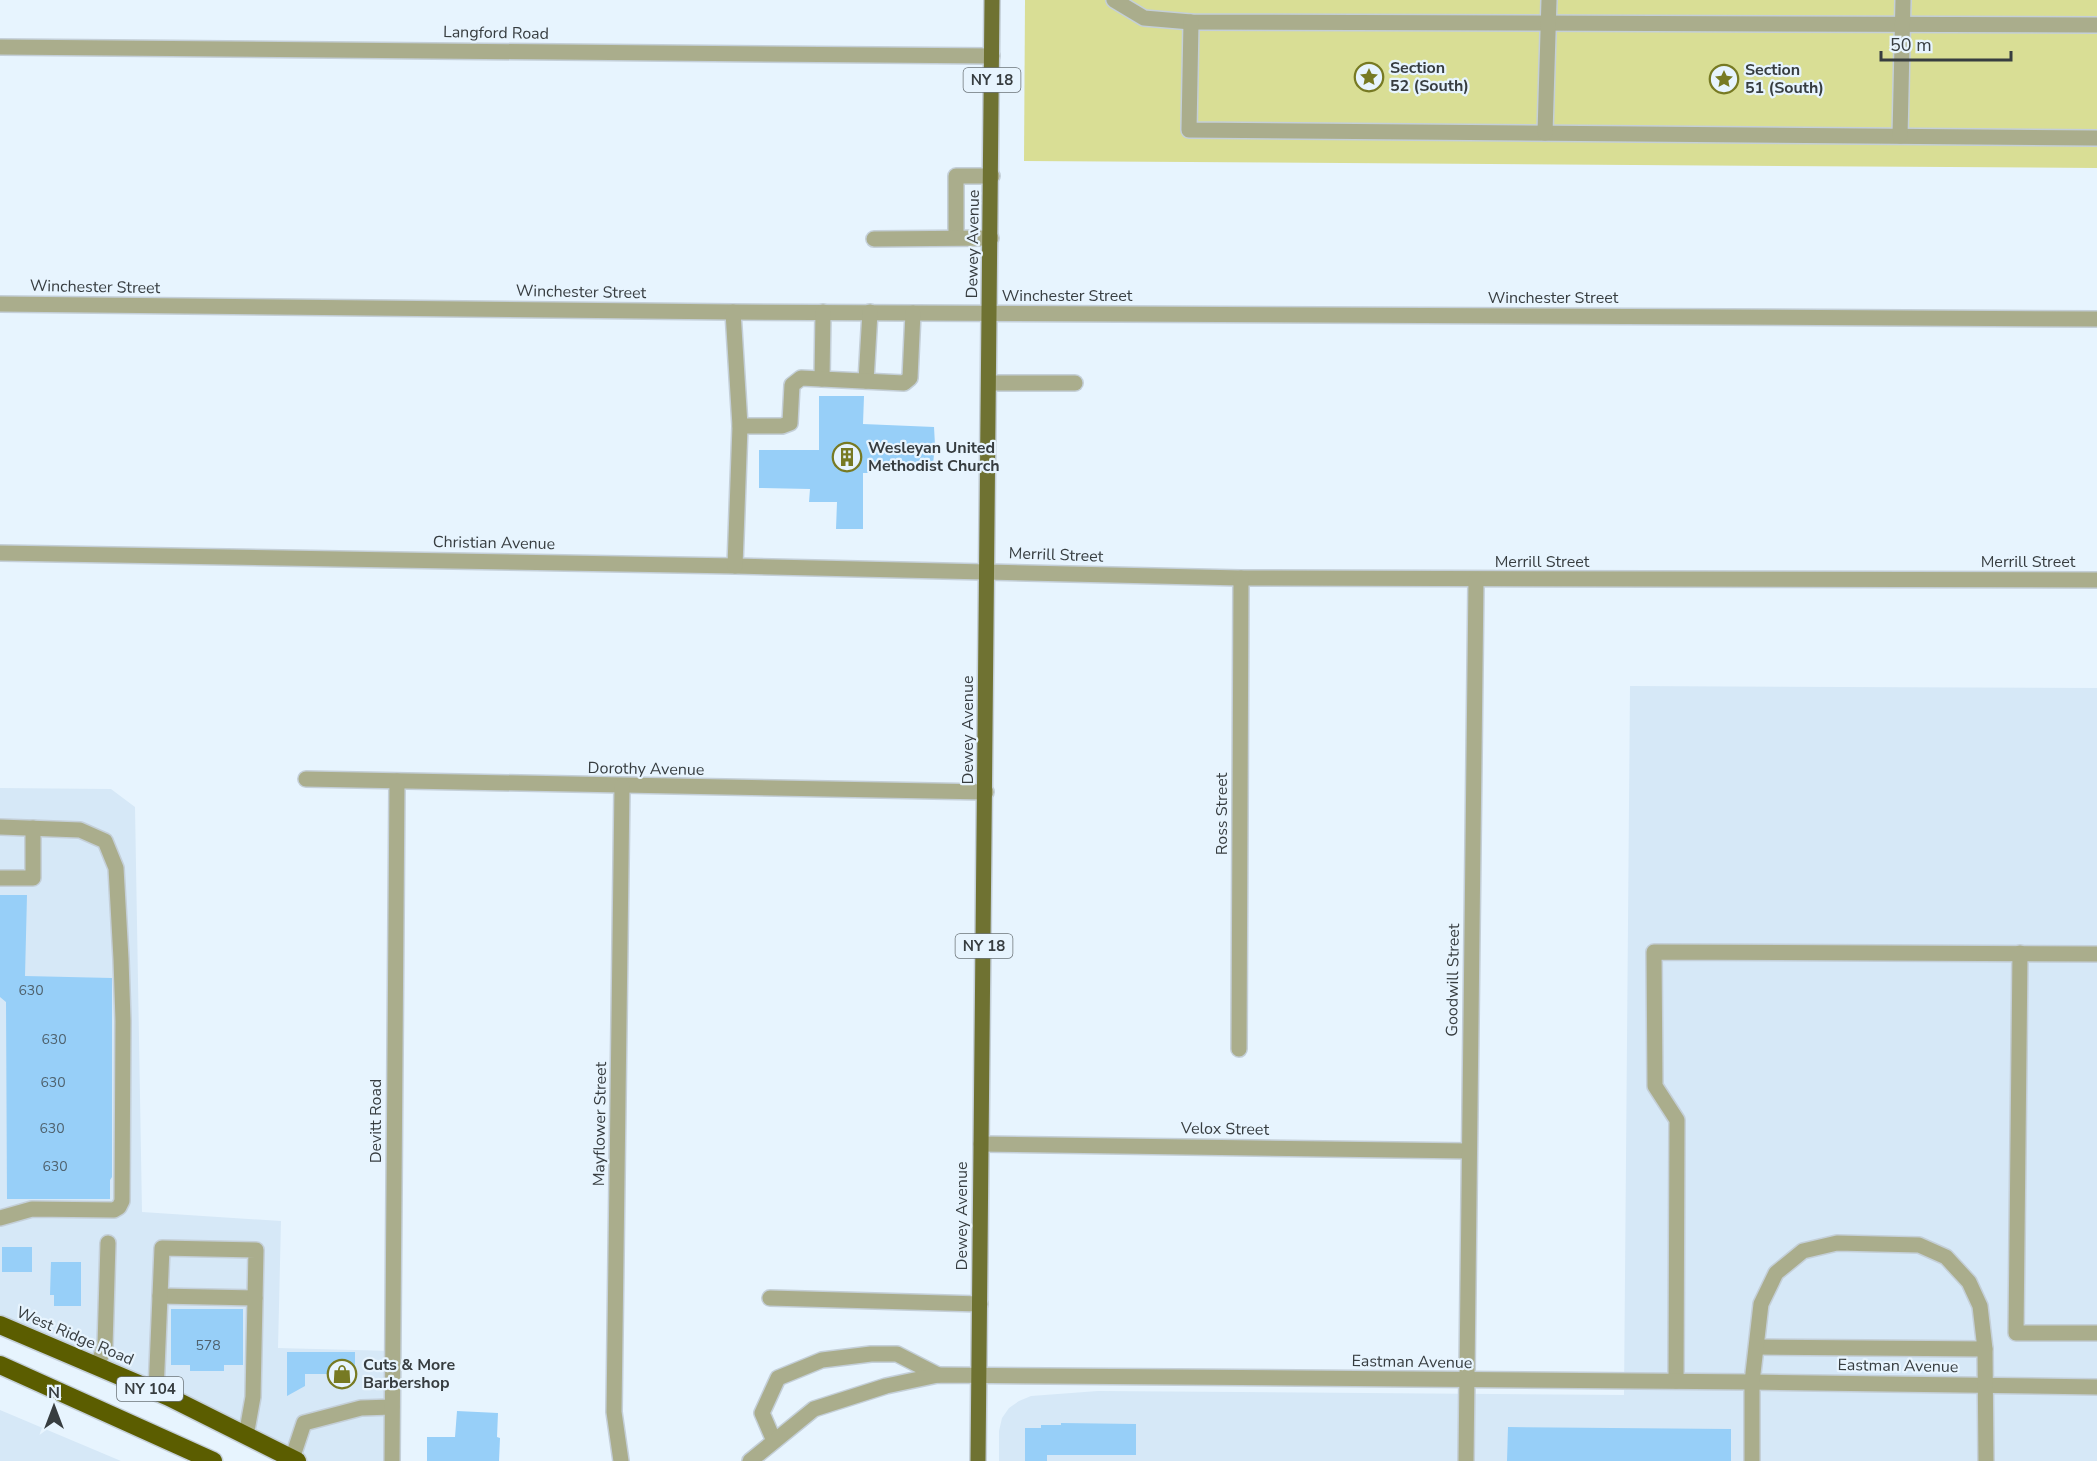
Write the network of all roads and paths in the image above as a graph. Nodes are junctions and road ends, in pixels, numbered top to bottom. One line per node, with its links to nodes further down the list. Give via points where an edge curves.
1 (992, 0): 10 (main road, Dewey Avenue / NY 18)
2 (1114, 0): 5 (street, via 1144,18)
3 (1549, 0): 6 (street)
4 (1903, 0): 7 (street)
5 (1191, 21): 6 (street); 11 (street, via 1189,130)
6 (1549, 23): 7 (street); 11 (street)
7 (1903, 24): 8 (street); 12 (street)
8 (2097, 25)
9 (0, 47): 10 (street, Langford Road)
10 (992, 56): 14 (main road, Dewey Avenue / NY 18)
11 (1545, 133): 12 (street)
12 (1900, 136): 13 (street)
13 (2097, 138)
14 (992, 176): 15 (street, via 956,176); 17 (main road, Dewey Avenue / NY 18)
15 (956, 237): 16 (street); 17 (street)
16 (874, 238)
17 (991, 238): 23 (main road, Dewey Avenue / NY 18)
18 (0, 304): 19 (street, Winchester Street)
19 (733, 312): 20 (street, Winchester Street); 29 (street)
20 (822, 312): 21 (street, Winchester Street); 25 (street)
21 (870, 312): 22 (street, Winchester Street); 26 (street)
22 (913, 313): 23 (street, Winchester Street); 26 (street, via 910,378 904,382)
23 (990, 313): 24 (street, Winchester Street); 27 (main road, Dewey Avenue / NY 18)
24 (2097, 319)
25 (822, 379): 26 (street); 29 (street, via 801,378 792,385 790,423)
26 (866, 381)
27 (990, 383): 28 (street); 32 (main road, Dewey Avenue / NY 18)
28 (1075, 383)
29 (740, 426): 31 (street)
30 (0, 553): 31 (street, Christian Avenue)
31 (735, 566): 32 (street, Christian Avenue)
32 (987, 572): 33 (street, Merrill Street); 39 (main road, Dewey Avenue / NY 18)
33 (1241, 578): 34 (street, Merrill Street); 45 (street, Ross Street)
34 (1476, 580): 35 (street, Merrill Street); 47 (street, Goodwill Street)
35 (2097, 580)
36 (306, 779): 37 (street, Dorothy Avenue)
37 (397, 781): 38 (street, Dorothy Avenue); 68 (street, Devitt Road)
38 (622, 786): 39 (street, Dorothy Avenue); 74 (street, Mayflower Street, via 614,1412)
39 (986, 792): 46 (main road, Dewey Avenue / NY 18)
40 (0, 827): 41 (street)
41 (33, 828): 42 (street, via 33,878); 48 (street, via 80,830 105,841 116,868 123,1021 122,1201 114,1210 32,1209)
42 (0, 878)
43 (2020, 953): 44 (street); 55 (street, via 2016,1333); 63 (street, via 1654,952 1655,1086 1677,1120)
44 (2097, 954)
45 (1239, 1050)
46 (981, 1144): 47 (street, Velox Street); 53 (main road, Dewey Avenue / NY 18)
47 (1469, 1151): 62 (street, Goodwill Street)
48 (0, 1218)
49 (108, 1243): 59 (street, via 105,1346)
50 (160, 1296): 51 (street); 51 (street, via 162,1248 173,1248 256,1250); 67 (street)
51 (255, 1298): 69 (street, via 254,1397)
52 (770, 1298): 53 (street)
53 (980, 1304): 61 (main road, Dewey Avenue / NY 18)
54 (0, 1325): 59 (highway, West Ridge Road / NY 104)
55 (2097, 1333)
56 (1757, 1347): 57 (street); 57 (street, via 1761,1304 1776,1273 1803,1251 1837,1243 1919,1245 1946,1257 1969,1282 1980,1306); 64 (street)
57 (1985, 1349): 65 (street)
58 (0, 1365): 72 (highway, NY 104)
59 (97, 1366): 67 (highway, West Ridge Road / NY 104)
60 (938, 1375): 61 (street, Eastman Avenue); 70 (street, Eastman Avenue, via 886,1386 814,1409); 70 (street, via 897,1354 822,1360 778,1378 762,1413)
61 (979, 1376): 62 (street, Eastman Avenue); 76 (main road, Dewey Avenue / NY 18)
62 (1467, 1380): 63 (street, Eastman Avenue); 77 (street, Goodwill Street)
63 (1676, 1381): 64 (street, Eastman Avenue)
64 (1752, 1382): 65 (street, Eastman Avenue); 78 (street)
65 (1986, 1386): 66 (street, Eastman Avenue); 79 (street)
66 (2097, 1387)
67 (156, 1392): 69 (highway, West Ridge Road / NY 104)
68 (392, 1407): 71 (street, via 361,1408 304,1423); 73 (street, Devitt Road)
69 (246, 1436): 71 (highway, West Ridge Road / NY 104)
70 (774, 1441): 75 (street, Eastman Avenue)
71 (294, 1460)
72 (213, 1461)
73 (392, 1461)
74 (621, 1461)
75 (750, 1461)
76 (978, 1461)
77 (1466, 1461)
78 (1752, 1461)
79 (1986, 1461)

